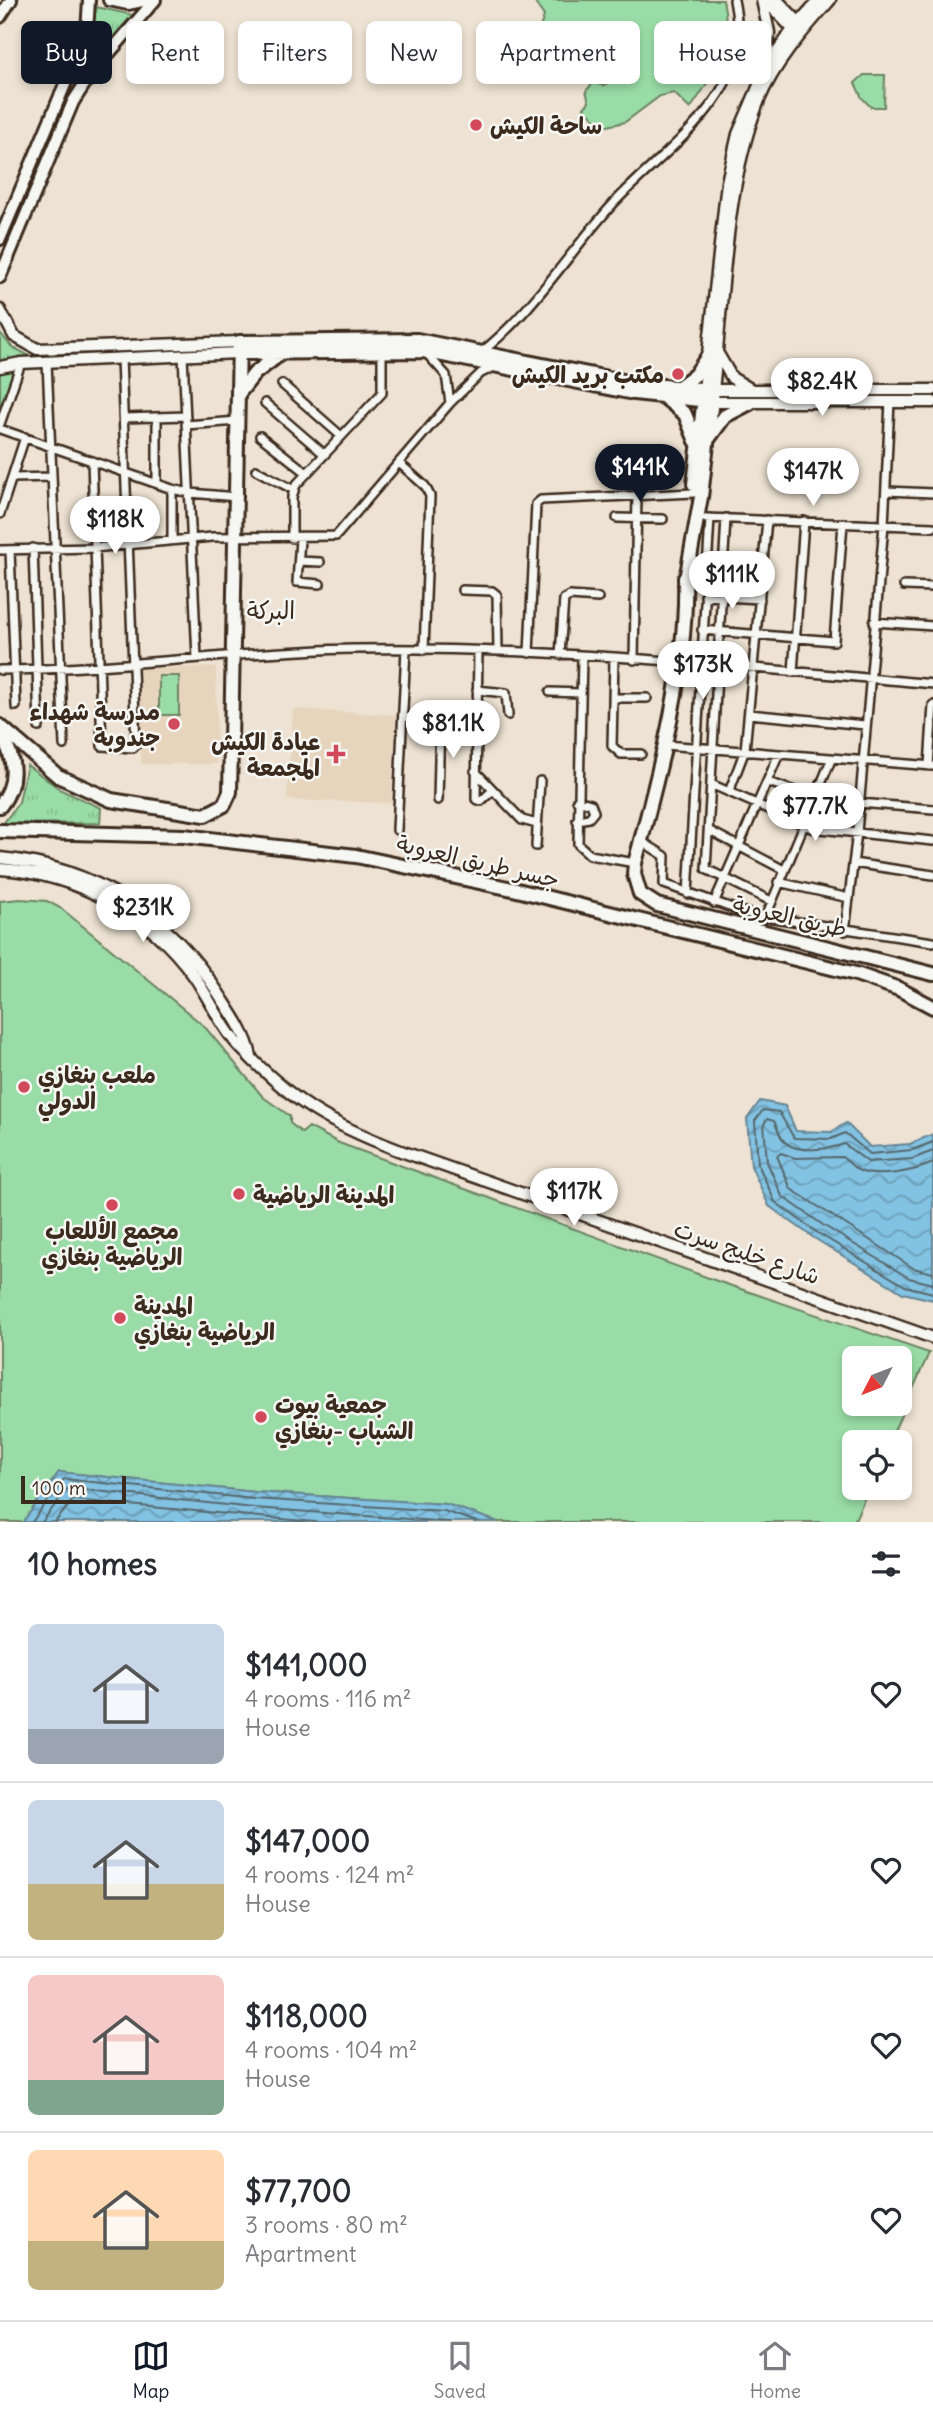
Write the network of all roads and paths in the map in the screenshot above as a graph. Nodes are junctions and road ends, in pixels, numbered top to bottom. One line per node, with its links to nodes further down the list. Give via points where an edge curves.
1 (89, 0): 14 (main road, via 87,32)
2 (109, 0): 3 (main road, via 128,4)
3 (147, 0)
4 (155, 0): 15 (main road, via 91,74 73,102)
5 (734, 0): 21 (street, via 737,37 733,62 711,104 614,204 511,329)
6 (763, 0): 10 (main road); 11 (main road)
7 (777, 0): 11 (main road)
8 (819, 0): 11 (main road)
9 (830, 0): 11 (main road)
10 (767, 21)
11 (799, 29): 12 (main road); 23 (main road, via 760,99 744,144)
12 (771, 63)
13 (759, 84): 23 (main road, via 743,118 727,182)
14 (0, 239)
15 (0, 277)
16 (0, 310): 17 (main road, via 14,336 25,345 48,351)
17 (238, 347): 19 (highway); 21 (highway, via 417,340); 22 (main road); 32 (highway)
18 (382, 349): 19 (highway); 20 (highway); 45 (street, via 382,393)
19 (284, 351): 32 (highway, via 255,373)
20 (423, 351): 27 (highway); 38 (street, via 446,375)
21 (483, 351): 31 (highway)
22 (183, 355): 24 (main road); 39 (street)
23 (713, 355): 31 (highway); 33 (main road); 34 (main road)
24 (121, 358): 25 (main road); 40 (street)
25 (47, 362): 26 (main road); 49 (street)
26 (21, 363): 28 (main road); 44 (street)
27 (498, 366): 31 (highway); 38 (street, via 481,373)
28 (0, 367)
29 (282, 384): 45 (street)
30 (933, 390): 34 (main road)
31 (671, 393): 33 (highway); 48 (highway)
32 (239, 394): 42 (highway)
33 (708, 396): 34 (main road); 48 (highway)
34 (753, 398): 35 (main road); 48 (highway, via 725,416)
35 (890, 402): 36 (main road); 61 (street)
36 (933, 402)
37 (265, 403): 50 (street)
38 (450, 403): 52 (street)
39 (186, 416): 41 (street); 43 (street)
40 (124, 418): 41 (street); 54 (street)
41 (157, 418): 58 (street)
42 (239, 421): 43 (street); 66 (highway)
43 (186, 425): 64 (street)
44 (0, 426): 47 (street)
45 (340, 435): 50 (street)
46 (260, 436): 55 (street)
47 (25, 437): 49 (street); 57 (street)
48 (702, 444): 62 (highway); 68 (highway)
49 (51, 446): 51 (street); 56 (street)
50 (324, 454): 55 (street)
51 (92, 461): 54 (street); 85 (street)
52 (399, 463): 80 (street, via 340,533 332,538); 105 (street, via 430,496)
53 (256, 470): 60 (street)
54 (127, 473): 58 (street); 82 (street)
55 (307, 473): 60 (street)
56 (52, 477): 57 (street); 84 (street)
57 (13, 478): 67 (street)
58 (157, 482): 59 (street)
59 (172, 489): 64 (street); 81 (street)
60 (294, 490): 80 (street)
61 (886, 491): 63 (street); 76 (street)
62 (694, 493): 65 (street); 68 (highway)
63 (933, 493)
64 (190, 494): 66 (street); 79 (street)
65 (637, 495): 69 (street); 108 (street, via 541,500 536,504)
66 (238, 497): 78 (highway)
67 (1, 509)
68 (700, 517): 70 (street); 94 (street); 116 (highway, via 685,585)
69 (637, 518): 71 (street); 72 (street); 114 (street)
70 (726, 518): 73 (street); 95 (street)
71 (617, 519)
72 (663, 519)
73 (767, 520): 74 (street); 97 (street)
74 (804, 522): 75 (street); 103 (street)
75 (843, 523): 76 (street); 103 (street, via 834,641)
76 (884, 525): 77 (street); 98 (street)
77 (933, 527)
78 (237, 536): 79 (street); 80 (street); 110 (highway)
79 (191, 538): 81 (street); 112 (street)
80 (296, 538): 88 (street)
81 (172, 540): 82 (street)
82 (128, 544): 85 (street); 115 (street)
83 (33, 548): 84 (street); 87 (street); 120 (street)
84 (56, 548): 85 (street); 121 (street)
85 (93, 548): 118 (street)
86 (0, 550): 87 (street)
87 (10, 550): 124 (street)
88 (299, 561): 89 (street); 90 (street, via 297,582)
89 (320, 562)
90 (320, 584)
91 (904, 586): 92 (street)
92 (933, 587)
93 (462, 590): 107 (street, via 498,595)
94 (705, 596): 95 (street); 100 (street)
95 (722, 596): 97 (street); 101 (street)
96 (598, 598): 109 (street, via 564,599)
97 (760, 598): 102 (street)
98 (874, 622): 99 (street); 126 (street)
99 (933, 626)
100 (702, 631): 101 (street); 117 (street)
101 (719, 631): 102 (street); 119 (street)
102 (757, 634): 103 (street); 122 (street)
103 (796, 638): 125 (street)
104 (406, 649): 105 (street); 110 (street); 137 (street)
105 (424, 650): 106 (street)
106 (478, 651): 107 (street); 128 (street)
107 (498, 651): 108 (street)
108 (529, 653): 109 (street)
109 (560, 655): 111 (street)
110 (233, 656): 112 (street); 141 (highway, via 230,792 224,805 205,815 111,800 58,776)
111 (582, 656): 113 (street); 130 (street)
112 (197, 658): 115 (street)
113 (614, 658): 114 (street); 131 (street)
114 (634, 660): 116 (street)
115 (135, 661): 118 (street); 118 (street, via 133,748 102,746)
116 (678, 662): 117 (street); 145 (highway)
117 (700, 663): 119 (street); 146 (street)
118 (99, 664): 121 (street)
119 (719, 665): 122 (street); 147 (street)
120 (37, 668): 121 (street); 124 (street); 142 (street)
121 (63, 668): 144 (street)
122 (753, 668): 125 (street); 135 (street)
123 (0, 670): 124 (street)
124 (13, 670): 134 (street)
125 (793, 672): 126 (street)
126 (869, 679): 127 (street); 140 (street)
127 (933, 684)
128 (477, 690): 136 (street, via 506,693); 139 (street)
129 (550, 692): 130 (street)
130 (581, 693): 162 (street)
131 (613, 698): 132 (street); 149 (street, via 614,750)
132 (647, 698)
133 (933, 705): 153 (street)
134 (16, 706)
135 (749, 714): 140 (street); 148 (street)
136 (508, 715)
137 (402, 717): 138 (street); 170 (street)
138 (440, 719): 139 (street); 161 (street)
139 (476, 720): 154 (street)
140 (865, 725): 152 (street)
141 (0, 726)
142 (39, 727)
143 (0, 731): 164 (highway, via 11,753 13,775)
144 (64, 745)
145 (665, 745): 146 (street); 174 (highway)
146 (695, 748): 147 (street); 186 (street)
147 (714, 749): 148 (street); 157 (street)
148 (745, 750): 150 (street); 159 (street)
149 (642, 754)
150 (779, 754): 151 (street); 156 (street)
151 (831, 760): 152 (street); 160 (street)
152 (862, 761): 153 (street); 163 (street)
153 (931, 766)
154 (475, 771): 158 (street); 158 (street, via 476,799)
155 (540, 781): 168 (street)
156 (768, 782): 160 (street); 165 (street)
157 (713, 785): 159 (street); 172 (street)
158 (493, 790): 168 (street, via 522,820)
159 (729, 792): 165 (street)
160 (815, 798): 169 (street)
161 (438, 800)
162 (578, 800): 167 (street); 167 (street, via 591,804 594,811 589,818)
163 (859, 803): 166 (street); 173 (street)
164 (0, 806)
165 (758, 807): 169 (street); 177 (street)
166 (933, 809)
167 (577, 820): 179 (street, via 577,841 583,852)
168 (537, 824): 176 (street)
169 (802, 826): 173 (street); 182 (street)
170 (397, 830)
171 (0, 831): 194 (highway, جسر طريق العروبة, via 184,836 356,856 517,890 856,974)
172 (710, 831): 177 (street); 184 (street, via 706,870)
173 (857, 832): 175 (street); 180 (street)
174 (640, 841): 179 (highway); 186 (street, via 665,856 664,884)
175 (933, 841)
176 (536, 846)
177 (741, 848): 182 (street); 184 (street)
178 (0, 858): 195 (main road, شارع خليج سرت, via 83,876 153,917 203,970 243,1032)
179 (635, 863): 193 (highway, طريق العروبة, via 640,894 657,905)
180 (853, 863): 183 (street); 187 (street)
181 (0, 869): 195 (main road, شارع خليج سرت, via 44,875 86,889 141,922 182,961 232,1038)
182 (784, 870): 185 (street)
183 (933, 875)
184 (724, 880): 188 (street); 189 (street)
185 (778, 882): 187 (street); 188 (street)
186 (688, 894): 189 (street)
187 (849, 898): 191 (street)
188 (771, 901): 190 (street)
189 (714, 903): 190 (street)
190 (766, 916): 191 (street)
191 (845, 930): 192 (street)
192 (933, 942)
193 (933, 974)
194 (933, 1007)
195 (251, 1056): 196 (main road, شارع خليج سرت, via 296,1100 356,1133)
196 (933, 1338)

